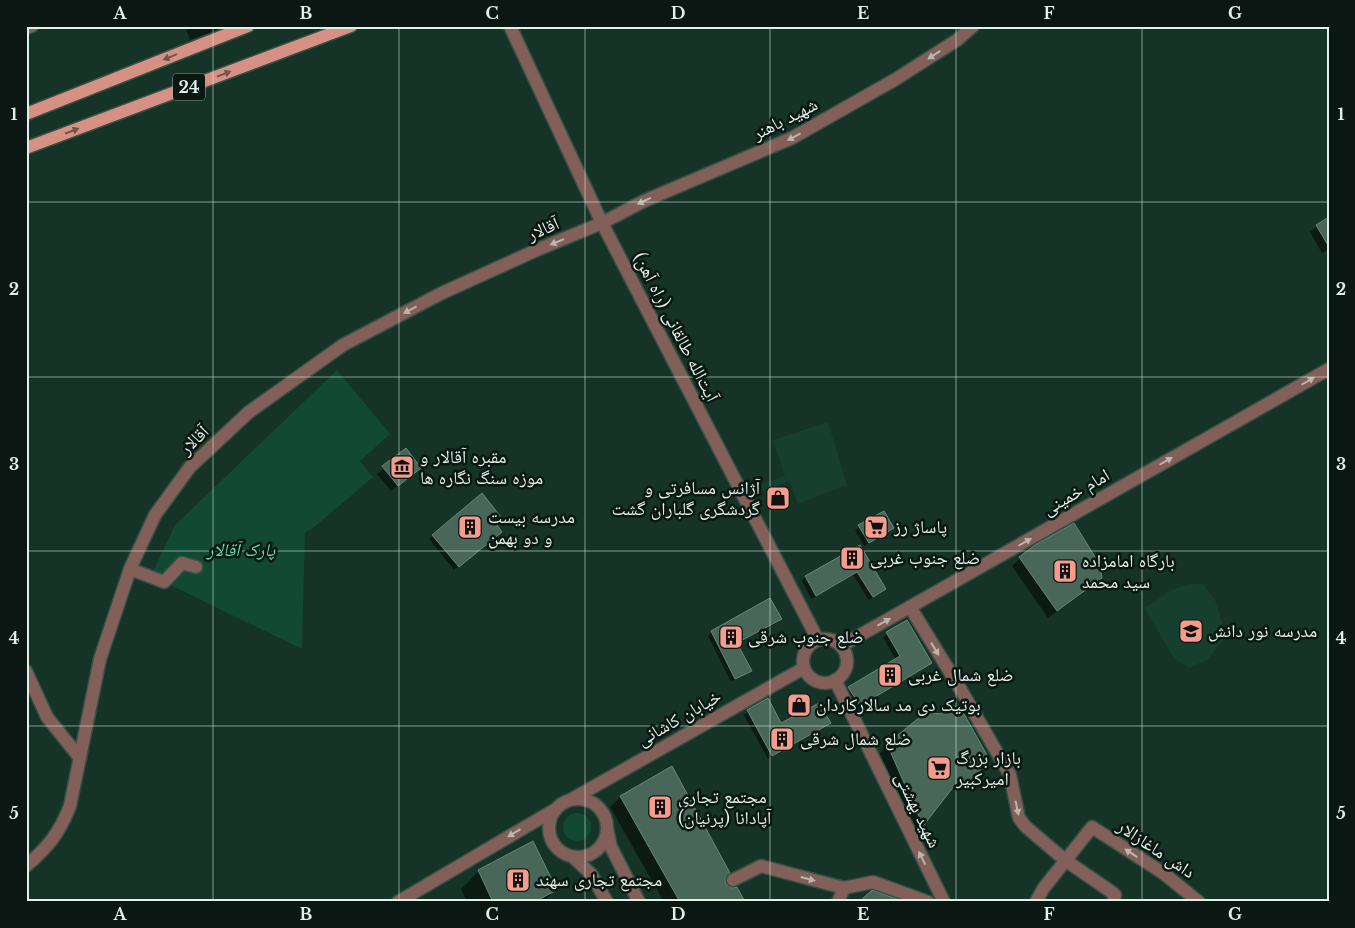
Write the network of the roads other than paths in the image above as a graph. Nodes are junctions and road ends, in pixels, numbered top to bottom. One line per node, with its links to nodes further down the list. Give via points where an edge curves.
1 (32, 26): 6 (street)
2 (248, 26): 7 (main road, 24, one-way to 7)
3 (351, 26): 8 (main road, 24, one-way to 3)
4 (510, 26): 9 (street, (راه آهن) آیت‌الله طالقانی)
5 (973, 26): 9 (street, شهید باهنر, one-way to 9, via 896,79 792,138 644,201)
6 (26, 28)
7 (26, 114)
8 (26, 148)
9 (602, 223): 12 (street, آقالار, one-way to 12, via 442,293 343,345 249,412 190,467 155,514); 14 (street, (راه آهن) آیت‌الله طالقانی)
10 (1329, 369): 13 (street, امام خمینی, one-way to 10)
11 (196, 567): 12 (street, via 182,563 164,582)
12 (130, 569): 19 (street, آقالار, via 100,659)
13 (910, 607): 15 (street, امام خمینی, one-way to 13); 24 (street, one-way to 24, via 1010,776 1019,818)
14 (818, 640): 15 (street, via 831,640); 16 (street, via 807,648)
15 (841, 646): 18 (street, via 847,665)
16 (804, 668): 18 (street, via 813,680 828,683); 20 (street, خیابان کاشانی)
17 (26, 670): 19 (street, via 46,717)
18 (835, 680): 33 (street, شهید بهشتی, one-way to 18)
19 (80, 758): 25 (street, آقالار, via 62,827 46,849)
20 (572, 799): 21 (street); 22 (street, via 592,802 601,809)
21 (556, 809): 23 (street, via 551,816 549,832 556,848); 28 (street, one-way to 28)
22 (607, 828): 23 (street, via 600,847 593,853); 30 (street, via 611,847)
23 (573, 857): 29 (street, via 591,874)
24 (1065, 860): 34 (street); 35 (street, via 1113,893); 36 (street, داش ماغازالار, one-way to 24, via 1163,873 1092,827)
25 (26, 866)
26 (733, 880): 27 (street, one-way to 27, via 761,866)
27 (844, 888): 31 (street); 32 (street, via 873,882)
28 (398, 902)
29 (606, 902)
30 (639, 902)
31 (838, 902)
32 (928, 902)
33 (944, 902)
34 (1036, 902)
35 (1113, 902)
36 (1199, 902)

